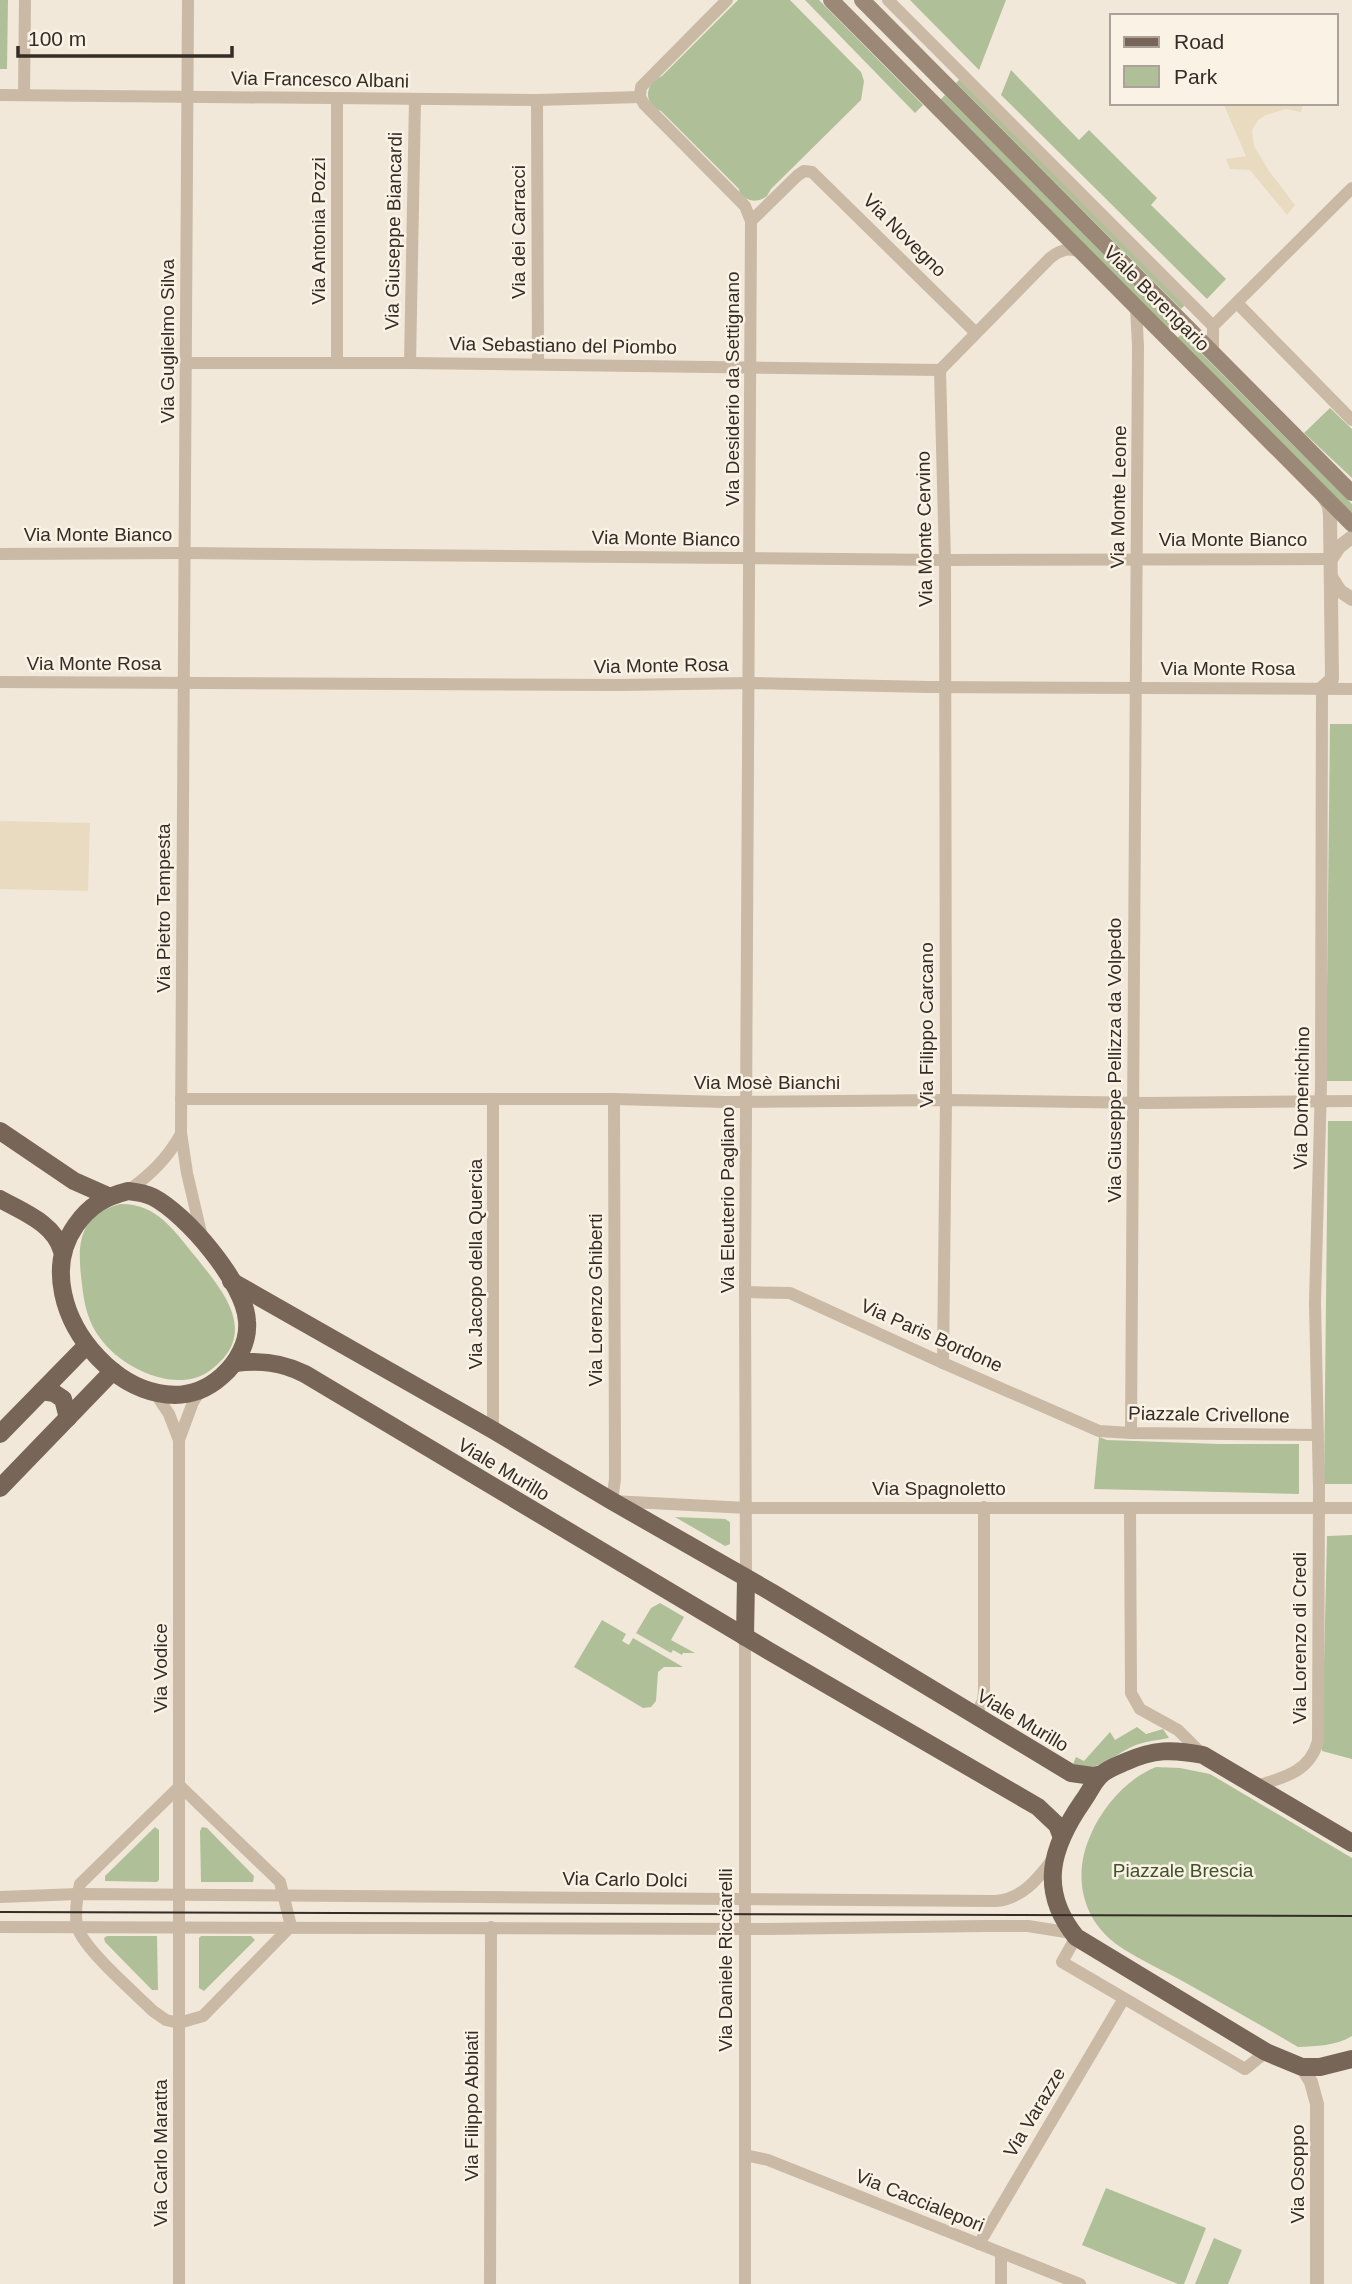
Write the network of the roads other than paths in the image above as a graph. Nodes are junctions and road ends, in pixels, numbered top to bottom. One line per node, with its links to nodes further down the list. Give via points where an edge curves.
1 (25, 0): 10 (street)
2 (188, 0): 11 (street, Via Guglielmo Silva)
3 (727, 0): 12 (street, via 641,87)
4 (831, 0): 18 (main road, Viale Berengario)
5 (846, 0): 8 (main road, via 867,21)
6 (862, 0): 8 (main road, Viale Berengario)
7 (888, 0): 21 (street, Viale Berengario)
8 (895, 33): 23 (main road, Viale Berengario)
9 (0, 95): 10 (street, Via Francesco Albani)
10 (24, 95): 11 (street, Via Francesco Albani)
11 (187, 96): 13 (street, Via Francesco Albani); 25 (street, Via Guglielmo Silva)
12 (640, 97): 15 (street, Via Francesco Albani); 17 (street, via 745,206)
13 (337, 99): 14 (street, Via Francesco Albani); 24 (street, Via Antonia Pozzi)
14 (415, 100): 15 (street, Via Francesco Albani); 26 (street, Via Giuseppe Biancardi)
15 (537, 100): 27 (street, Via dei Carracci)
16 (1352, 188): 19 (street)
17 (751, 221): 22 (street, Via Novegno, via 804,171 812,172); 28 (street, Via Desiderio da Settignano)
18 (1084, 255): 20 (main road, Viale Berengario); 22 (street, via 1067,249 1054,255)
19 (1237, 303): 21 (street); 30 (street)
20 (1136, 307): 31 (main road, Viale Berengario); 38 (street, Via Monte Leone)
21 (1213, 327): 23 (street, Viale Berengario)
22 (975, 332): 29 (street)
23 (1213, 353): 32 (main road, Viale Berengario)
24 (337, 362): 25 (street, Via Sebastiano del Piombo); 26 (street, Via Sebastiano del Piombo)
25 (186, 363): 35 (street, Via Guglielmo Silva)
26 (410, 363): 27 (street, Via Sebastiano del Piombo)
27 (538, 364): 28 (street, Via Sebastiano del Piombo)
28 (752, 366): 29 (street, Via Sebastiano del Piombo); 37 (street, Via Desiderio da Settignano)
29 (940, 370): 40 (street, Via Monte Cervino)
30 (1352, 420)
31 (1320, 492): 33 (main road, Viale Berengario); 39 (street, via 1329,509)
32 (1352, 493)
33 (1352, 524)
34 (1352, 537): 39 (street)
35 (185, 553): 36 (street, Via Monte Bianco); 37 (street, Via Monte Bianco); 44 (street, Via Guglielmo Silva)
36 (0, 554)
37 (750, 558): 40 (street, Via Monte Bianco); 45 (street, Via Desiderio da Settignano)
38 (1136, 558): 39 (street, Via Monte Bianco); 40 (street, Via Monte Bianco); 47 (street, Via Monte Leone)
39 (1331, 559): 41 (street)
40 (945, 560): 46 (street, Via Monte Cervino)
41 (1331, 577): 42 (street); 48 (street, via 1332,679)
42 (1352, 599)
43 (0, 682): 44 (street, Via Monte Rosa)
44 (184, 682): 45 (street, Via Monte Rosa); 50 (street, Via Pietro Tempesta)
45 (750, 683): 46 (street, Via Monte Rosa); 56 (street, Via Eleuterio Pagliano)
46 (945, 687): 47 (street, Via Monte Rosa); 53 (street, Via Filippo Carcano)
47 (1135, 688): 48 (street, Via Monte Rosa); 57 (street, Via Giuseppe Pellizza da Volpedo)
48 (1322, 688): 49 (street, Via Monte Rosa); 54 (street, Via Domenichino)
49 (1352, 689)
50 (181, 1098): 51 (street, Via Mosè Bianchi); 59 (street, Via Pietro Tempesta)
51 (494, 1099): 52 (street, Via Mosè Bianchi); 75 (street, Via Jacopo della Quercia)
52 (614, 1099): 56 (street, Via Mosè Bianchi); 82 (street, Via Lorenzo Ghiberti)
53 (946, 1100): 56 (street, Via Mosè Bianchi); 57 (street, Via Mosè Bianchi); 69 (street, Via Filippo Carcano)
54 (1321, 1101): 55 (street, Via Mosè Bianchi); 57 (street, Via Mosè Bianchi); 79 (street, Via Domenichino, via 1315,1302)
55 (1352, 1101)
56 (747, 1102): 66 (street, Via Eleuterio Pagliano)
57 (1133, 1103): 77 (street, Via Giuseppe Pellizza da Volpedo)
58 (0, 1132): 61 (main road, via 73,1180)
59 (181, 1133): 60 (street, via 160,1166); 63 (street, Via Pietro Tempesta)
60 (128, 1191): 61 (main road); 63 (main road, via 167,1205)
61 (108, 1196): 64 (main road, via 80,1219)
62 (0, 1199): 64 (main road, via 47,1226)
63 (202, 1238): 65 (main road)
64 (62, 1251): 67 (main road, via 61,1287)
65 (232, 1281): 68 (main road, via 247,1321); 75 (main road, Viale Murillo)
66 (745, 1292): 69 (street, Via Paris Bordone, via 790,1293); 84 (street, Via Eleuterio Pagliano)
67 (86, 1346): 70 (main road); 72 (main road)
68 (235, 1363): 71 (main road); 89 (main road, Viale Murillo, via 278,1364 306,1374)
69 (943, 1363): 76 (street, Via Paris Bordone)
70 (113, 1371): 73 (main road); 74 (main road)
71 (201, 1390): 73 (main road, via 181,1395); 80 (street, Via Vodice)
72 (42, 1391): 74 (main road, via 63,1399); 78 (main road)
73 (155, 1393): 80 (street, Via Vodice)
74 (68, 1418): 81 (main road)
75 (494, 1430): 82 (main road, Viale Murillo)
76 (1099, 1431): 77 (street, Piazzale Crivellone)
77 (1131, 1433): 79 (street, Piazzale Crivellone)
78 (0, 1434)
79 (1318, 1435): 86 (street, Via Domenichino)
80 (178, 1440): 93 (street, Via Vodice)
81 (0, 1488)
82 (612, 1501): 84 (street, Viale Murillo); 88 (main road, Viale Murillo)
83 (984, 1507): 84 (street, Via Spagnoletto); 85 (street, Via Spagnoletto); 90 (street, via 984,1693)
84 (747, 1508): 88 (street)
85 (1130, 1508): 86 (street); 91 (street, via 1131,1693 1140,1709 1178,1730)
86 (1319, 1508): 87 (street); 94 (street, Via Lorenzo di Credi, via 1318,1741 1306,1765)
87 (1352, 1508)
88 (746, 1579): 89 (main road); 90 (main road, Viale Murillo)
89 (746, 1637): 95 (main road, Viale Murillo, via 1038,1807); 102 (street, Via Daniele Ricciarelli)
90 (975, 1715): 92 (main road, Viale Murillo, via 1071,1773)
91 (1203, 1755): 92 (main road, via 1160,1750); 94 (main road)
92 (1102, 1774): 95 (main road)
93 (180, 1786): 98 (street, via 83,1879); 99 (street, Via Vodice); 100 (street, via 272,1872)
94 (1255, 1786): 96 (main road)
95 (1065, 1829): 97 (main road)
96 (1352, 1843)
97 (1053, 1859): 102 (street, Via Carlo Dolci, via 1026,1890 1006,1900); 109 (main road, via 1059,1908)
98 (78, 1894): 99 (street, Via Carlo Dolci); 101 (street, Via Carlo Dolci); 103 (street)
99 (180, 1895): 100 (street, Via Carlo Dolci); 104 (street, Via Vodice)
100 (285, 1896): 102 (street, Via Carlo Dolci); 105 (street)
101 (0, 1897)
102 (744, 1901): 108 (street, Via Daniele Ricciarelli)
103 (77, 1926): 104 (street); 106 (street); 111 (street, via 85,1943 153,2011)
104 (180, 1926): 105 (street); 111 (street, Via Carlo Maratta)
105 (291, 1926): 107 (street); 111 (street, via 203,2015)
106 (0, 1927)
107 (491, 1927): 108 (street); 119 (street, Via Filippo Abbiati)
108 (744, 1928): 109 (street, via 1017,1926); 115 (street, Via Daniele Ricciarelli)
109 (1074, 1935): 110 (street, via 1062,1962); 112 (main road)
110 (1123, 2000): 112 (street, via 1245,2069); 116 (street, Via Varazze)
111 (179, 2023): 118 (street, Via Carlo Maratta)
112 (1266, 2052): 114 (main road)
113 (1352, 2059): 114 (main road)
114 (1301, 2067): 123 (street, Via Osoppo, via 1317,2104)
115 (745, 2155): 116 (street, Via Caccialepori, via 768,2160); 120 (street, Via Daniele Ricciarelli)
116 (979, 2244): 117 (street, Via Caccialepori)
117 (1001, 2253): 121 (street); 122 (street, Via Caccialepori)
118 (179, 2284)
119 (490, 2284)
120 (745, 2284)
121 (1001, 2284)
122 (1080, 2284)
123 (1317, 2284)

